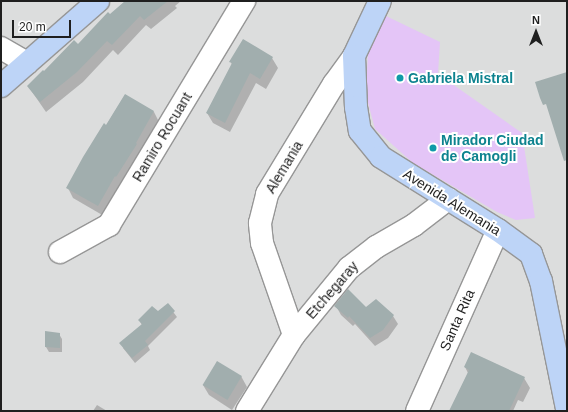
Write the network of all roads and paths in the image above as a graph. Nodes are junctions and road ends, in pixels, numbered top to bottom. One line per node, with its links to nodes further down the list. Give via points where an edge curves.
1 (98, 1): 6 (main road)
2 (244, 1): 10 (street, Ramiro Rocuant, via 109,225)
3 (380, 1): 5 (main road, Avenida Alemania)
4 (1, 48): 6 (street)
5 (354, 56): 8 (main road, Avenida Alemania, via 356,107 360,132 381,157); 11 (street, Alemania, via 267,194 260,223 262,243)
6 (27, 64): 7 (main road)
7 (1, 86)
8 (448, 200): 9 (main road, Avenida Alemania); 11 (street, Etchegaray, via 414,225 376,247 349,268)
9 (498, 230): 12 (main road, Avenida Alemania, via 531,254 541,281); 14 (street, Santa Rita)
10 (60, 252)
11 (294, 334): 13 (street, Etchegaray)
12 (567, 409)
13 (247, 411)
14 (417, 411)

